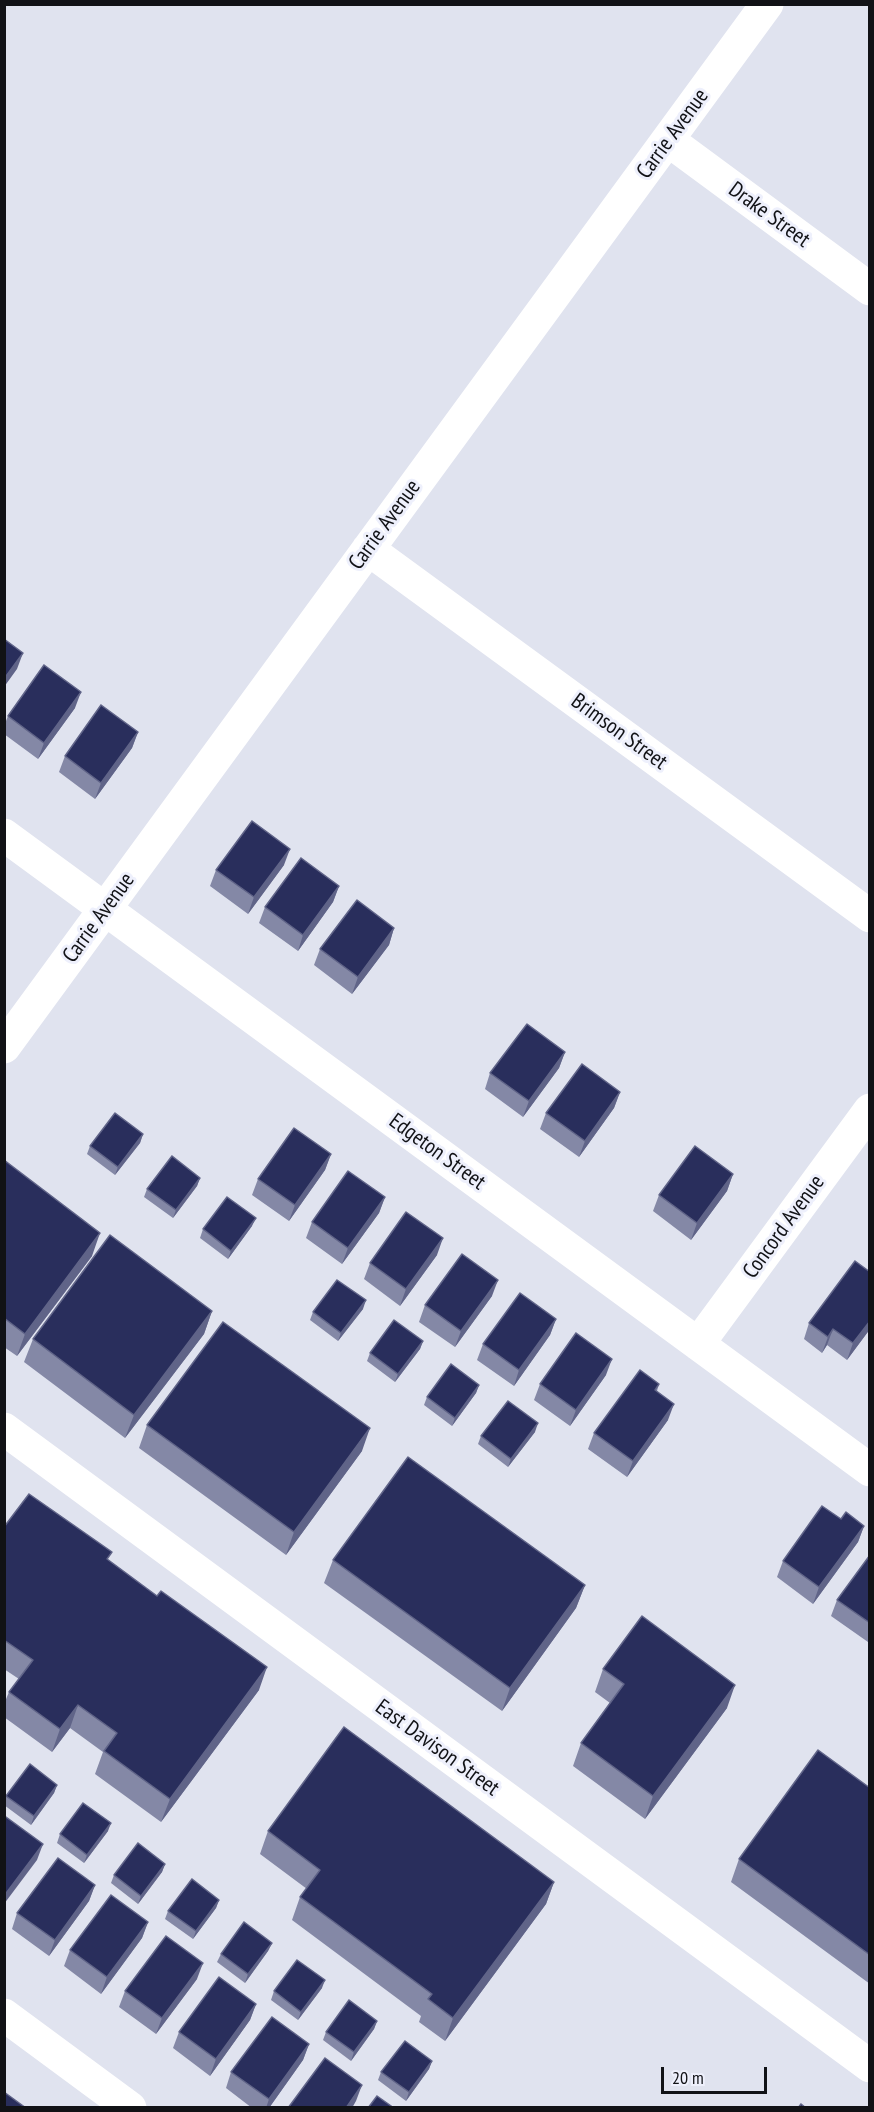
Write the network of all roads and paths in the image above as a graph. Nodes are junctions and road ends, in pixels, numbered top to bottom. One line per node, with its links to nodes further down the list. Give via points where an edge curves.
1 (767, 4): 2 (street, Carrie Avenue)
2 (668, 140): 3 (street, Drake Street); 4 (street, Carrie Avenue)
3 (870, 289)
4 (368, 549): 6 (street, Carrie Avenue); 7 (street, Brimson Street)
5 (4, 835): 6 (street, Edgeton Street)
6 (106, 909): 8 (street, Carrie Avenue); 10 (street, Edgeton Street)
7 (870, 916)
8 (4, 1047)
9 (870, 1110): 10 (street, Concord Avenue)
10 (698, 1344): 12 (street, Edgeton Street)
11 (4, 1430): 14 (street, East Davison Street)
12 (870, 1470)
13 (4, 2015): 15 (street)
14 (870, 2066)
15 (130, 2108)

